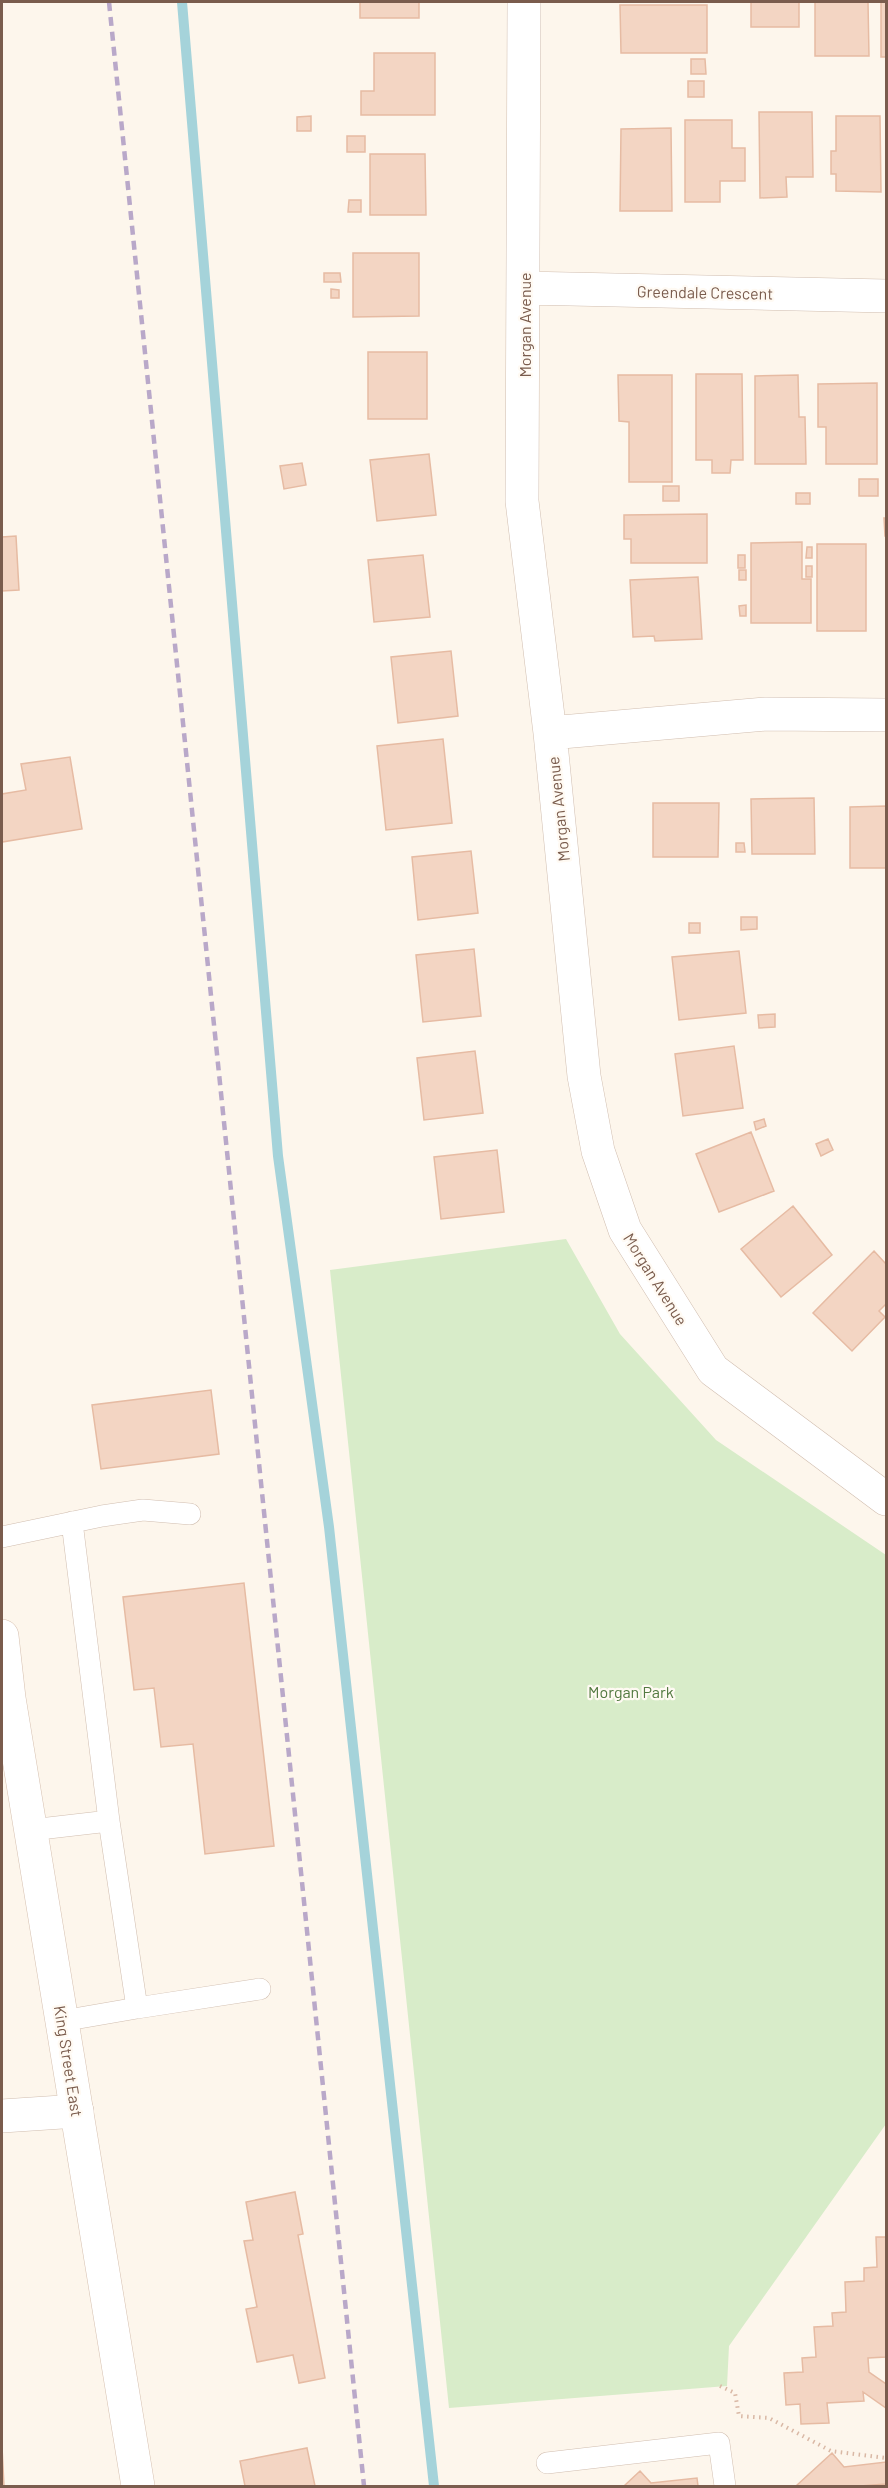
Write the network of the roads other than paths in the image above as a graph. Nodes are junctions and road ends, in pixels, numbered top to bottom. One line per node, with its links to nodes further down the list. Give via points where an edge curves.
1 (524, 2): 2 (street, Morgan Avenue)
2 (524, 288): 3 (street, Greendale Crescent); 5 (street, Morgan Avenue, via 522,501)
3 (886, 296)
4 (886, 715): 5 (street, via 765,714)
5 (550, 733): 6 (street, Morgan Avenue, via 584,1076 598,1151 625,1230 713,1371)
6 (883, 1489)
7 (190, 1514): 8 (lane, via 143,1510)
8 (72, 1522): 9 (lane); 11 (lane)
9 (2, 1537)
10 (2, 1636): 12 (street, King Street East)
11 (109, 1821): 12 (lane); 14 (lane)
12 (31, 1830): 15 (street, King Street East)
13 (260, 1989): 14 (lane)
14 (137, 2008): 15 (lane)
15 (62, 2021): 16 (street, King Street East)
16 (77, 2111): 17 (street); 19 (street, King Street East)
17 (2, 2116)
18 (547, 2463): 20 (lane, via 719,2443)
19 (138, 2487)
20 (724, 2487)

